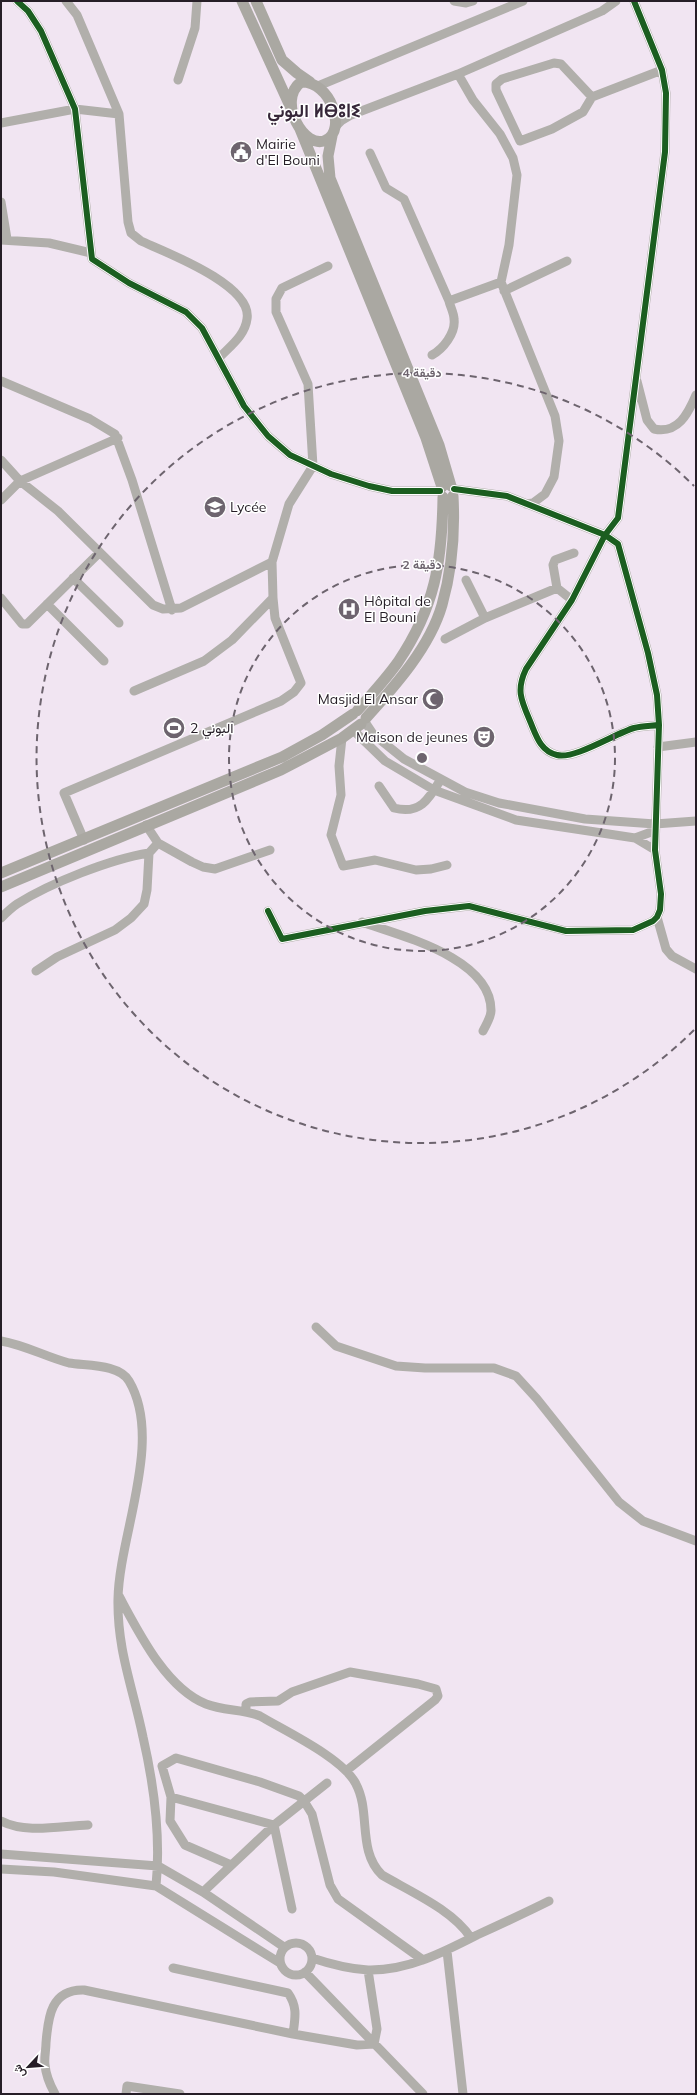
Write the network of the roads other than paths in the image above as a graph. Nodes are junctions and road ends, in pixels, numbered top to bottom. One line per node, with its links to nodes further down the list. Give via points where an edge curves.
1 (17, 1): 16 (street, via 28,11 41,31)
2 (66, 1): 18 (street, via 77,15)
3 (197, 1): 13 (street, via 195,28)
4 (242, 1): 17 (main road)
5 (256, 1): 14 (main road, via 282,60)
6 (454, 1): 7 (street)
7 (473, 1)
8 (522, 1): 14 (street)
9 (616, 1): 12 (street, via 602,11)
10 (634, 1): 11 (street)
11 (662, 70): 15 (street); 32 (street, via 666,93 665,152)
12 (458, 74): 21 (street, via 351,115 341,121); 28 (street, via 473,100 500,134 513,158 517,175)
13 (178, 80)
14 (314, 84): 17 (main road, via 301,82 294,87 290,96); 21 (main road, via 332,105)
15 (592, 97): 15 (street, via 561,64 554,63 502,79 496,84 496,90 520,141 552,129 583,112)
16 (75, 108): 18 (street); 19 (street); 25 (street)
17 (291, 108): 20 (main road)
18 (119, 114): 31 (street, via 131,234 210,273 227,286 246,310 247,319 240,336)
19 (1, 123)
20 (300, 129): 21 (main road, via 314,141 321,142); 39 (main road)
21 (333, 132): 39 (main road, via 328,156 330,178 436,438)
22 (370, 153): 29 (street, via 386,188 404,199)
23 (1, 202): 24 (street)
24 (4, 240): 25 (street, via 49,243)
25 (91, 253): 31 (street, via 92,259 112,272 186,312 202,328)
26 (567, 261): 28 (street)
27 (328, 266): 37 (street, via 282,288 276,299 276,312 308,384)
28 (502, 287): 29 (street); 40 (street, via 555,416 559,441 554,477)
29 (449, 301): 30 (street, via 454,319 452,329 440,350)
30 (432, 355)
31 (219, 358): 37 (street, via 244,406 268,436 290,454)
32 (636, 376): 34 (street, via 647,420 654,429 662,431 675,426 688,415); 44 (street, via 618,518)
33 (1, 381): 35 (street, via 90,419)
34 (696, 395)
35 (118, 438): 38 (street); 55 (street)
36 (1, 460): 38 (street)
37 (313, 466): 39 (street, via 350,481 392,491); 47 (street, via 289,504)
38 (20, 480): 41 (street); 45 (street, via 58,511)
39 (447, 491): 42 (street, via 507,496); 61 (main road, via 438,570 424,616 416,634 397,662); 62 (main road, via 454,532 442,606 426,641 409,667)
40 (545, 494): 42 (street); 43 (street)
41 (1, 500)
42 (526, 504): 43 (street)
43 (550, 513): 44 (street)
44 (604, 535): 53 (street); 63 (street, via 618,544 648,653 657,695)
45 (99, 552): 48 (street); 55 (street, via 153,605)
46 (574, 552): 50 (street, via 555,560 552,565)
47 (272, 562): 52 (street); 55 (street, via 181,608)
48 (73, 578): 54 (street); 57 (street)
49 (466, 580): 56 (street)
50 (557, 588): 53 (street); 56 (street)
51 (1, 598): 54 (street, via 22,624 27,624)
52 (273, 598): 60 (street, via 232,640 204,661); 74 (street, via 275,618 301,683 294,692 281,701 217,730 64,793)
53 (572, 600): 63 (street, via 521,679 521,700 540,744 558,756 570,755 634,728)
54 (47, 604): 59 (street)
55 (172, 610)
56 (485, 618): 58 (street)
57 (119, 623)
58 (445, 639)
59 (104, 661)
60 (134, 691)
61 (355, 712): 62 (main road, via 353,721); 74 (main road, via 322,735 282,757)
62 (361, 723): 64 (main road); 67 (street, via 404,759); 69 (street, via 386,761)
63 (659, 725): 66 (street)
64 (342, 738): 71 (main road, via 281,770); 79 (street, via 339,766 341,795 331,835 344,866 375,860 416,870)
65 (696, 742): 66 (street)
66 (658, 747): 72 (street)
67 (441, 778): 69 (street); 72 (street, via 465,792 500,803)
68 (379, 786): 69 (street, via 394,808 406,812 420,806)
69 (434, 790): 73 (street, via 516,820)
70 (696, 821): 72 (street)
71 (146, 826): 75 (street); 81 (main road)
72 (655, 827): 73 (street); 77 (street)
73 (635, 838): 77 (street)
74 (84, 840): 80 (main road)
75 (158, 843): 76 (street, via 192,862 215,870); 78 (street)
76 (270, 850)
77 (655, 850): 83 (street, via 661,894)
78 (149, 853): 84 (street, via 127,857 50,888 16,904); 87 (street, via 144,904 131,918 115,930 57,957)
79 (447, 865)
80 (1, 873)
81 (1, 887)
82 (268, 911): 85 (street, via 282,939)
83 (657, 917): 85 (street, via 633,930 566,931 469,906 441,908); 86 (street, via 666,949 672,956)
84 (1, 918)
85 (362, 922): 88 (street, via 429,946 466,966 481,982 489,998 492,1012)
86 (696, 969)
87 (36, 971)
88 (483, 1031)
89 (316, 1327): 91 (street, via 336,1346 396,1366 494,1368 516,1376 538,1399 619,1502 643,1521)
90 (1, 1341): 92 (street, via 67,1362 113,1369 123,1373 135,1393 141,1419 141,1448 134,1507)
91 (696, 1541)
92 (118, 1594): 93 (street, via 147,1646 179,1686 207,1704); 103 (street, via 121,1652 143,1737 155,1801)
93 (246, 1711): 94 (street, via 260,1716 333,1760); 94 (street, via 246,1704 250,1702 278,1701 292,1692 350,1672 436,1689 438,1696 435,1700)
94 (346, 1771): 109 (street, via 357,1785 369,1854 376,1869 450,1916 464,1927)
95 (327, 1783): 97 (street)
96 (171, 1797): 97 (street, via 162,1766 176,1758 287,1791); 100 (street); 102 (street, via 170,1821 185,1845)
97 (304, 1801): 100 (street); 113 (street, via 312,1814 330,1885 338,1899)
98 (1, 1821): 99 (street, via 24,1828)
99 (88, 1825)
100 (274, 1825): 102 (street); 108 (street)
101 (1, 1854): 103 (street)
102 (231, 1865): 106 (street)
103 (158, 1866): 105 (street); 106 (street)
104 (1, 1869): 105 (street, via 54,1872)
105 (156, 1886): 114 (street)
106 (203, 1892): 110 (street)
107 (549, 1901): 109 (street)
108 (292, 1908)
109 (471, 1938): 111 (street)
110 (284, 1948): 112 (street, via 293,1943 304,1945); 114 (street)
111 (447, 1951): 113 (street); 124 (street)
112 (312, 1958): 116 (street, via 336,1966); 117 (street, via 312,1964)
113 (423, 1960): 116 (street)
114 (280, 1963): 117 (street, via 285,1972 290,1974 301,1975)
115 (173, 1968): 118 (street, via 288,1994 296,2011)
116 (368, 1970): 119 (street, via 377,2029)
117 (306, 1972): 119 (street)
118 (293, 2034): 119 (street, via 357,2045); 120 (street, via 74,1990 60,1997 54,2005 48,2025 44,2064 48,2082)
119 (374, 2044): 123 (street)
120 (55, 2094)
121 (126, 2094): 122 (street, via 127,2086)
122 (180, 2094)
123 (423, 2094)
124 (463, 2094)

